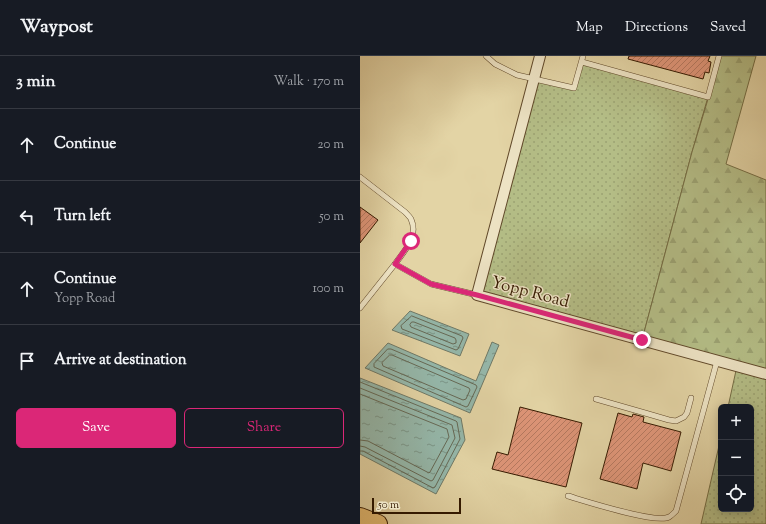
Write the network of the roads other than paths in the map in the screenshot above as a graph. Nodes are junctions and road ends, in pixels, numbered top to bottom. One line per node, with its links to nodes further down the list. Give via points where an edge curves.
1 (486, 56): 6 (lane, via 495,64 517,75)
2 (540, 56): 6 (street, Yopp Road)
3 (583, 56): 5 (lane)
4 (719, 56): 5 (lane, via 708,97)
5 (582, 62): 6 (lane, via 574,88)
6 (533, 79): 9 (street, Yopp Road)
7 (360, 177): 8 (lane, via 411,219 411,241)
8 (395, 264): 9 (lane, via 431,284); 10 (lane)
9 (477, 295): 11 (street, Yopp Road)
10 (360, 308)
11 (716, 361): 12 (street, Yopp Road); 15 (lane, via 676,511 668,518 644,517)
12 (766, 374)
13 (691, 398): 14 (lane, via 684,417 676,421)
14 (596, 399)
15 (568, 496)
16 (360, 517): 17 (highway)
17 (378, 524)

